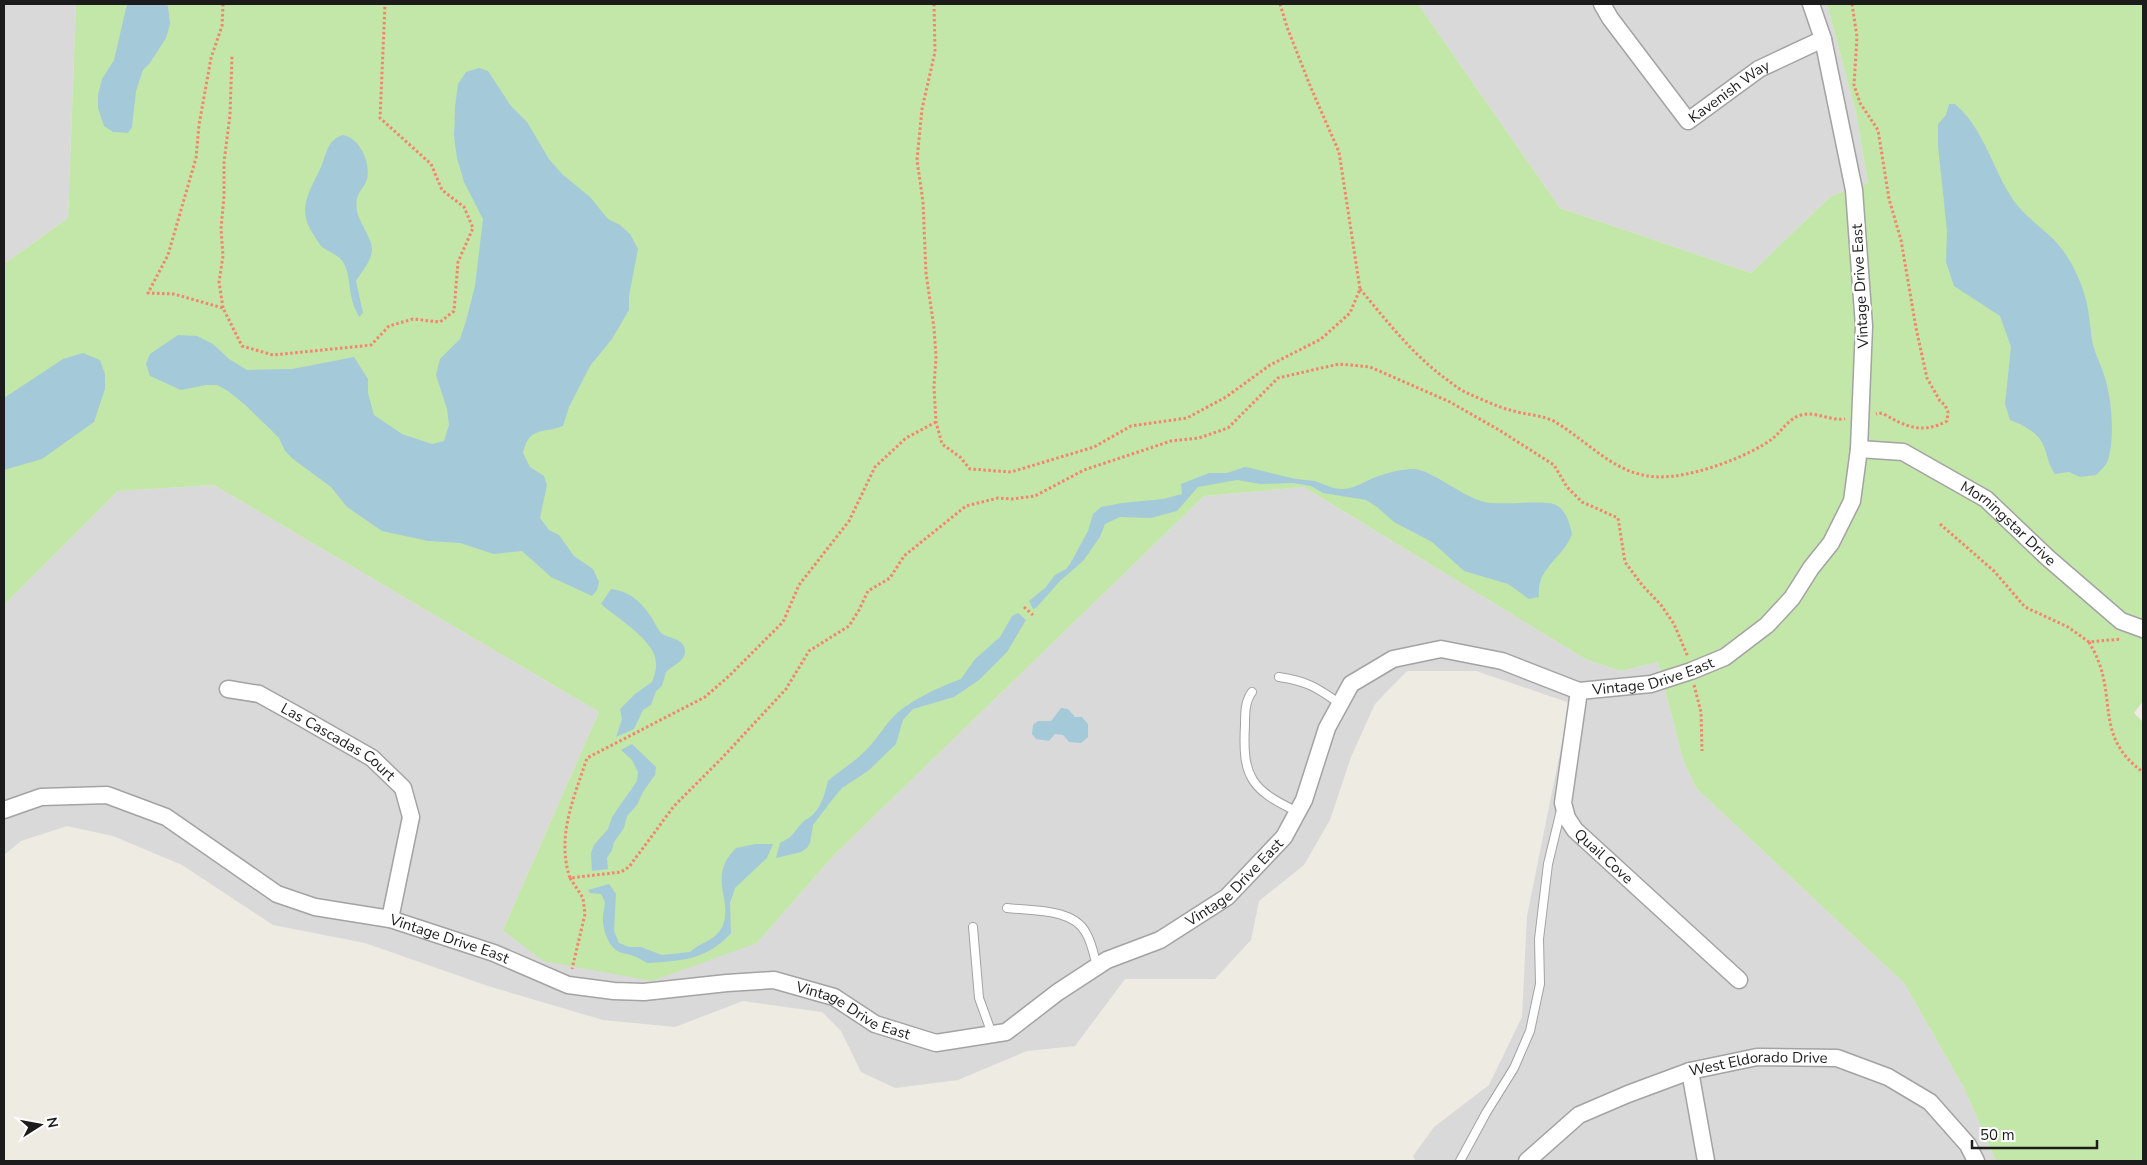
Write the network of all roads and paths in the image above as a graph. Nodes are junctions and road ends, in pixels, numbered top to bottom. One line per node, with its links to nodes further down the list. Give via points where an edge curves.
1 (223, 4): 11 (path, via 222,26 211,58 196,158 168,255 148,293 174,294)
2 (385, 4): 11 (path, via 380,118 431,164 442,190 464,208 473,228 458,262 454,311 440,322 414,319 388,326 371,345 274,355 242,346)
3 (934, 4): 13 (path, via 935,52 922,109 917,160 934,328)
4 (1280, 4): 10 (path, via 1339,152)
5 (1602, 4): 8 (street, Kavenish Way, via 1688,121 1759,69)
6 (1811, 4): 8 (street, Vintage Drive East)
7 (1852, 4): 12 (path, via 1857,37 1854,85 1860,103 1878,130 1889,199 1927,378 1948,412 1947,421 1937,427 1915,429 1882,413)
8 (1823, 39): 12 (street, Vintage Drive East, via 1854,190 1864,326)
9 (232, 56): 11 (path, via 224,162 223,256 219,282)
10 (1360, 289): 12 (path, via 1427,365 1462,391 1509,410 1556,422 1619,468 1648,477 1674,476 1736,458 1772,439 1799,416 1814,413 1842,420); 13 (path, via 1350,313 1322,339 1270,365 1226,397 1187,418 1131,426 1094,447 1011,472 970,469 942,444)
11 (223, 308)
12 (1860, 417): 14 (street, Vintage Drive East)
13 (936, 422): 32 (path, via 906,438 875,468 849,521 799,585 784,622 730,676 705,697 588,758 564,833)
14 (1859, 449): 18 (street, Morningstar Drive, via 1903,452 1986,499 2120,621); 21 (street, Vintage Drive East, via 1852,501 1831,543 1792,598 1766,625 1725,657)
15 (1940, 524): 20 (path, via 1994,571 2025,607 2068,627)
16 (1024, 607): 17 (path)
17 (1033, 615)
18 (2143, 629)
19 (2128, 636): 20 (path)
20 (2089, 642): 28 (path, via 2098,660 2110,726 2133,765)
21 (1690, 672): 24 (street, Vintage Drive East, via 1651,684); 27 (path, via 1701,712); 32 (path, via 1687,654 1674,624 1625,562 1618,518 1582,502 1567,488 1554,465 1450,402 1370,367 1339,364 1278,378 1228,428 1199,438 1171,441 1084,470 1035,496 998,498 966,506 904,556 890,578 868,591 849,626 809,651 786,690 674,806 629,867 617,873)
22 (1279, 677): 26 (lane, via 1315,686)
23 (228, 689): 34 (street, Las Cascadas Court, via 259,694 297,715 372,758 403,788 411,817)
24 (1579, 691): 26 (street, Vintage Drive East, via 1502,661 1441,649 1393,659 1351,684); 29 (street)
25 (1252, 692): 31 (lane, via 1248,696 1244,737 1248,772 1265,793)
26 (1340, 704): 31 (street, Vintage Drive East, via 1327,728)
27 (1702, 751)
28 (2143, 772)
29 (1562, 803): 37 (street, Quail Cove, via 1575,830); 41 (lane, via 1548,864 1539,939 1540,984 1530,1031 1514,1068)
30 (4, 810): 34 (street, Vintage Drive East, via 41,797 107,795 166,817 277,894 315,907)
31 (1298, 812): 36 (street, Vintage Drive East, via 1284,837 1227,897 1160,940)
32 (570, 878): 38 (path, via 583,898 585,914)
33 (1007, 908): 36 (lane, via 1073,919 1086,933)
34 (390, 919): 38 (street, Vintage Drive East, via 494,953)
35 (973, 927): 39 (lane, via 979,998)
36 (1097, 966): 39 (street, Vintage Drive East, via 1006,1032)
37 (1739, 980)
38 (568, 985): 39 (street, Vintage Drive East, via 644,992 774,980 834,996 875,1024 936,1043)
39 (992, 1034)
40 (1690, 1071): 42 (street, West Eldorado Drive, via 1579,1115); 43 (street); 44 (street, West Eldorado Drive, via 1757,1057 1838,1058 1888,1077 1930,1102 1968,1145)
41 (1460, 1161)
42 (1526, 1161)
43 (1706, 1161)
44 (1976, 1161)

